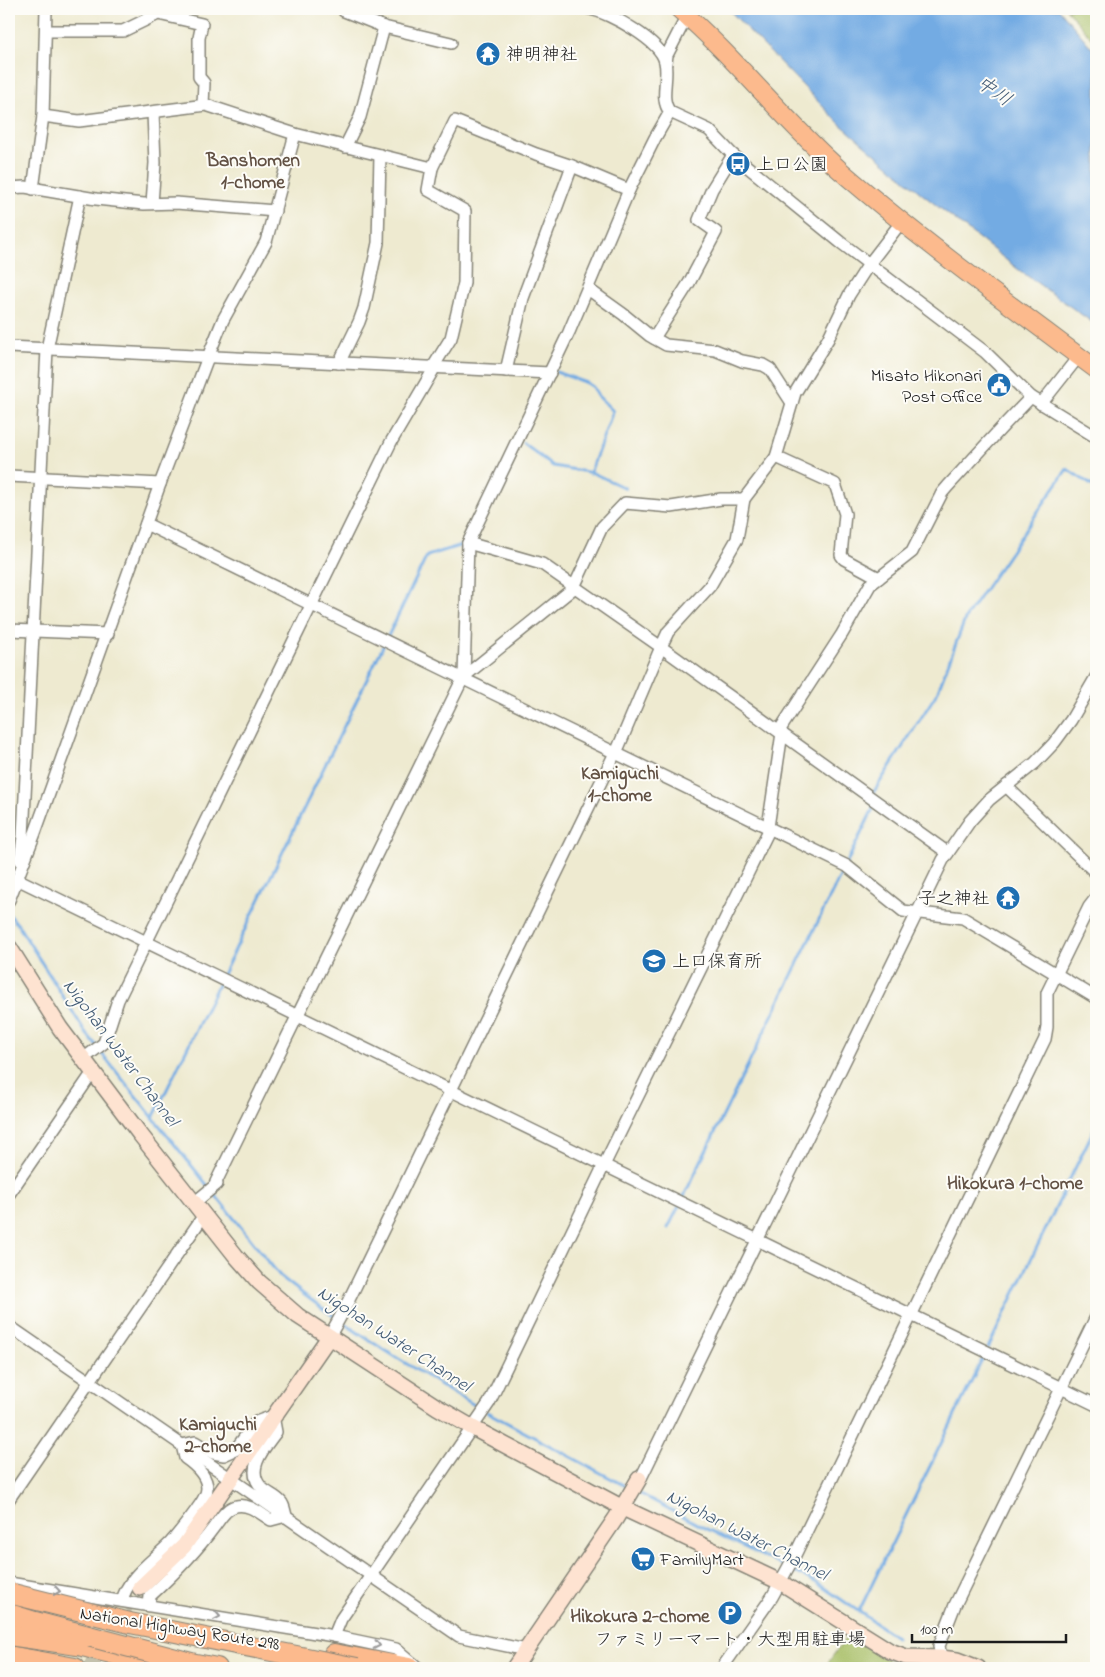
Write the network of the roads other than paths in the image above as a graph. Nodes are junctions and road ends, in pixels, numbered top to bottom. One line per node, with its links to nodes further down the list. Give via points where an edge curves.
1 (46, 9): 6 (street)
2 (345, 9): 5 (street)
3 (590, 9): 8 (street, via 605,13 643,36)
4 (683, 12): 8 (street); 25 (main road, via 794,126)
5 (384, 27): 7 (street); 14 (street, via 360,117)
6 (46, 31): 9 (street, via 123,31 158,14 202,24 199,76 204,83); 12 (street)
7 (450, 41)
8 (666, 63): 11 (street, via 666,101)
9 (203, 105): 10 (street); 13 (street)
10 (153, 112): 12 (street, via 79,121); 23 (street, via 155,163)
11 (670, 112): 16 (street, via 709,130); 21 (street)
12 (43, 116): 20 (street)
13 (295, 134): 14 (street); 24 (street)
14 (345, 148): 15 (street)
15 (380, 155): 18 (street); 33 (street, via 378,243 359,322)
16 (734, 155): 26 (street); 28 (street, via 712,189 700,220 716,232)
17 (572, 166): 18 (street, via 455,121); 21 (street); 36 (street, via 523,298)
18 (432, 168): 34 (street, via 428,190 465,211 464,283 451,338)
19 (9, 188): 20 (street)
20 (33, 189): 22 (street)
21 (629, 190): 27 (street)
22 (80, 196): 23 (street); 30 (street)
23 (152, 203): 24 (street)
24 (275, 210): 32 (street, via 266,242 223,320)
25 (902, 221): 26 (street); 31 (main road)
26 (869, 264): 38 (street, via 971,340); 39 (street)
27 (588, 289): 28 (street); 37 (street)
28 (654, 338): 39 (street, via 666,345 715,350 763,365 770,369)
29 (9, 347): 30 (street)
30 (47, 348): 32 (street); 43 (street)
31 (1079, 356): 35 (main road); 38 (street)
32 (208, 357): 33 (street); 44 (street)
33 (339, 363): 34 (street)
34 (434, 367): 36 (street); 50 (street, via 391,442)
35 (1096, 369)
36 (506, 371): 37 (street)
37 (550, 373): 47 (street)
38 (1036, 400): 40 (street); 48 (street, via 1010,418 948,486 912,552)
39 (792, 403): 41 (street)
40 (1096, 437)
41 (776, 457): 45 (street); 48 (street, via 835,484 845,514 841,555)
42 (9, 476): 43 (street)
43 (40, 478): 44 (street); 52 (street)
44 (160, 484): 46 (street)
45 (744, 500): 49 (street, via 721,499 671,507 625,504 602,527); 54 (street, via 737,538 710,586 668,632)
46 (146, 524): 50 (street); 53 (street)
47 (468, 543): 49 (street, via 542,564); 56 (street)
48 (879, 578): 57 (street, via 870,585)
49 (574, 587): 54 (street); 56 (street)
50 (311, 604): 56 (street); 67 (street)
51 (9, 630): 52 (street)
52 (32, 631): 53 (street); 63 (street, via 23,836)
53 (108, 634): 63 (street)
54 (661, 647): 57 (street); 58 (street)
55 (1096, 677): 59 (street, via 1054,743)
56 (463, 678): 58 (street); 71 (street)
57 (780, 732): 60 (street); 61 (street)
58 (615, 753): 60 (street); 74 (street)
59 (1006, 786): 61 (street, via 970,821); 62 (street)
60 (769, 828): 66 (street, via 847,866 902,911); 75 (street)
61 (948, 853): 66 (street)
62 (1096, 873)
63 (18, 877): 65 (street); 67 (street)
64 (1096, 898): 69 (street)
65 (9, 900)
66 (916, 913): 69 (street, via 963,918); 79 (street)
67 (146, 942): 71 (street); 72 (street, via 118,1000 104,1042)
68 (9, 947): 72 (street)
69 (1056, 975): 70 (street); 80 (street, via 1047,993 1045,1039)
70 (1096, 998)
71 (297, 1015): 74 (street); 77 (street, via 216,1183)
72 (83, 1059): 73 (street)
73 (93, 1072): 76 (street); 77 (street)
74 (451, 1090): 75 (street); 83 (street)
75 (604, 1165): 79 (street); 88 (street, via 489,1403)
76 (9, 1194)
77 (194, 1203): 78 (street)
78 (204, 1215): 83 (street, via 259,1282 298,1316); 84 (street)
79 (757, 1240): 80 (street); 91 (street)
80 (911, 1315): 85 (street); 96 (street)
81 (1096, 1317): 85 (street)
82 (9, 1326): 84 (street)
83 (329, 1337): 87 (street); 88 (street)
84 (90, 1382): 89 (street); 92 (street)
85 (1061, 1388): 86 (street); 109 (street, via 955,1605 939,1646)
86 (1096, 1405)
87 (273, 1416): 89 (street, via 256,1422 235,1450 224,1455 213,1453 195,1442); 90 (street); 94 (street, via 276,1432 259,1455 255,1477 261,1488 281,1502)
88 (473, 1428): 93 (street); 95 (street)
89 (182, 1445): 90 (street); 100 (street, via 185,1458 204,1478 206,1492 172,1541 124,1591)
90 (232, 1479): 94 (street); 98 (street, via 184,1546)
91 (640, 1480): 93 (street)
92 (9, 1499)
93 (623, 1508): 96 (street); 107 (street)
94 (286, 1516): 95 (street); 102 (street, via 271,1520 250,1507 233,1507 222,1515 194,1553 150,1596)
95 (371, 1575): 106 (street, via 341,1619); 107 (street, via 459,1636)
96 (780, 1582): 111 (street, via 877,1644); 119 (street)
97 (9, 1583): 100 (street, one-way to 100)
98 (140, 1588)
99 (9, 1593): 115 (highway, bridge, via 130,1623)
100 (122, 1601): 102 (street)
101 (9, 1603): 116 (highway, National Highway Route 298, via 247,1637)
102 (149, 1605): 106 (street, one-way to 106)
103 (9, 1614): 110 (highway, bridge)
104 (9, 1628): 113 (highway)
105 (9, 1634): 110 (highway, bridge)
106 (334, 1636): 117 (street, one-way to 117, via 396,1649)
107 (526, 1650): 118 (street)
108 (9, 1656): 112 (highway)
109 (941, 1658): 111 (street); 120 (street)
110 (191, 1663): 114 (highway)
111 (919, 1663)
112 (76, 1668)
113 (172, 1668)
114 (217, 1668)
115 (357, 1668)
116 (409, 1668)
117 (418, 1668)
118 (514, 1668)
119 (722, 1668)
120 (978, 1668)

